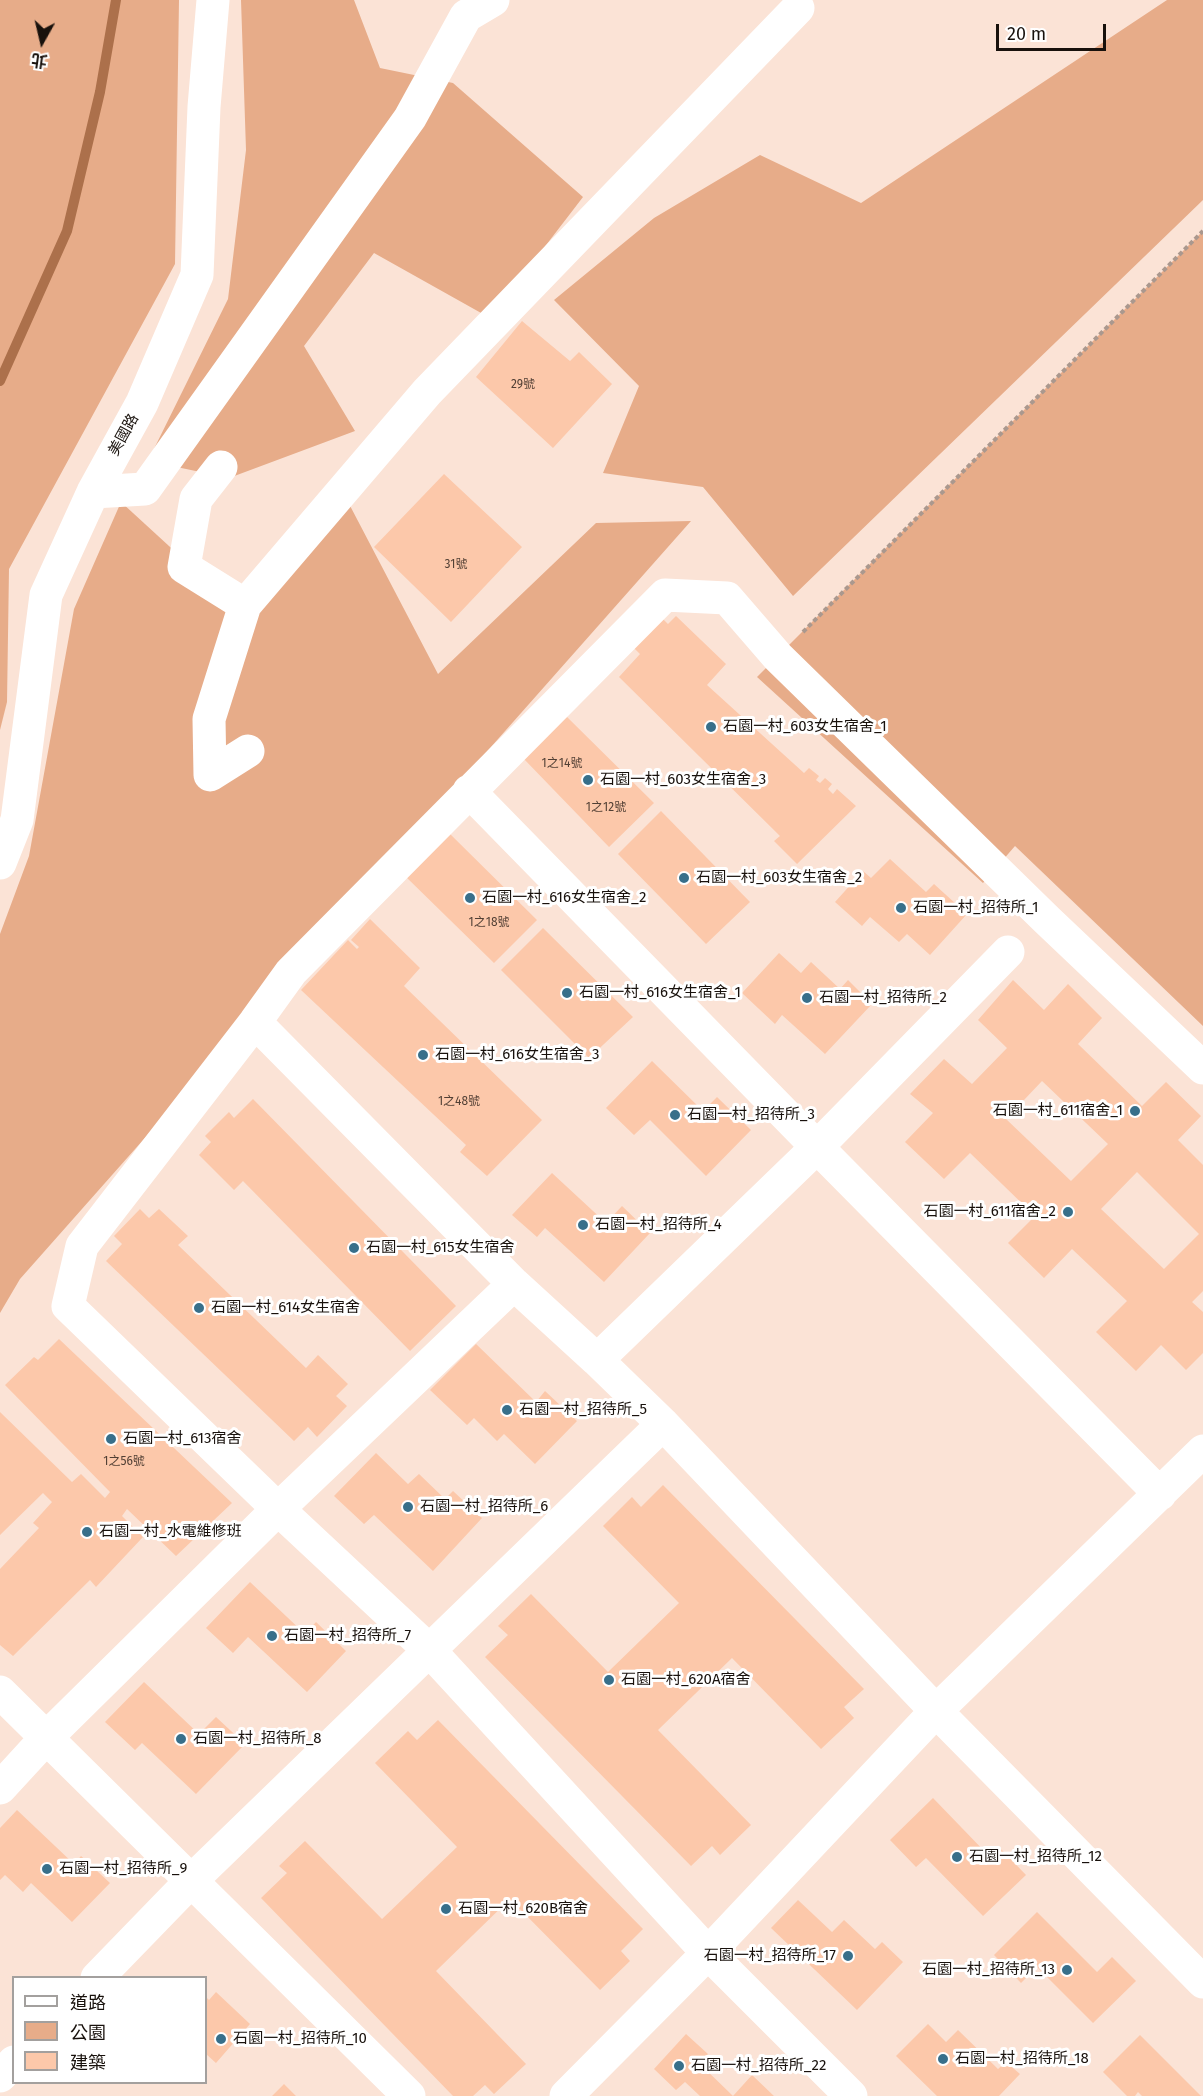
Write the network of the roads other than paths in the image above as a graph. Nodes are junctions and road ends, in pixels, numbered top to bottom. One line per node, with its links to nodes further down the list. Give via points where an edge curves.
1 (213, 0): 5 (street, 美國路, via 196,275 142,403)
2 (493, 0): 5 (street, via 466,16 410,118 145,489)
3 (800, 3): 6 (street, via 427,392)
4 (221, 467): 6 (street, via 196,499 184,567)
5 (93, 492): 9 (street, 美國路, via 46,595 17,820)
6 (245, 605): 7 (street, via 209,719 210,775)
7 (248, 751)
8 (469, 790): 11 (street, via 291,972); 12 (street, via 665,595 727,598 778,657); 13 (street)
9 (0, 864)
10 (1008, 952): 13 (street)
11 (255, 1022): 14 (street); 19 (street, via 82,1246 68,1306)
12 (1203, 1068)
13 (817, 1147): 15 (street); 18 (street)
14 (514, 1284): 15 (street); 19 (street)
15 (597, 1360): 16 (street)
16 (663, 1424): 20 (street); 22 (street)
17 (1203, 1450): 18 (street)
18 (1160, 1494): 22 (street)
19 (278, 1509): 20 (street); 23 (street)
20 (430, 1651): 25 (street); 26 (street)
21 (0, 1692): 23 (street)
22 (936, 1711): 26 (street); 28 (street)
23 (46, 1738): 24 (street); 25 (street)
24 (0, 1788)
25 (191, 1881): 27 (street); 31 (street)
26 (708, 1953): 32 (street); 33 (street)
27 (98, 1976)
28 (1203, 1982)
29 (12, 2064): 30 (street)
30 (0, 2076)
31 (409, 2096)
32 (566, 2096)
33 (851, 2096)

